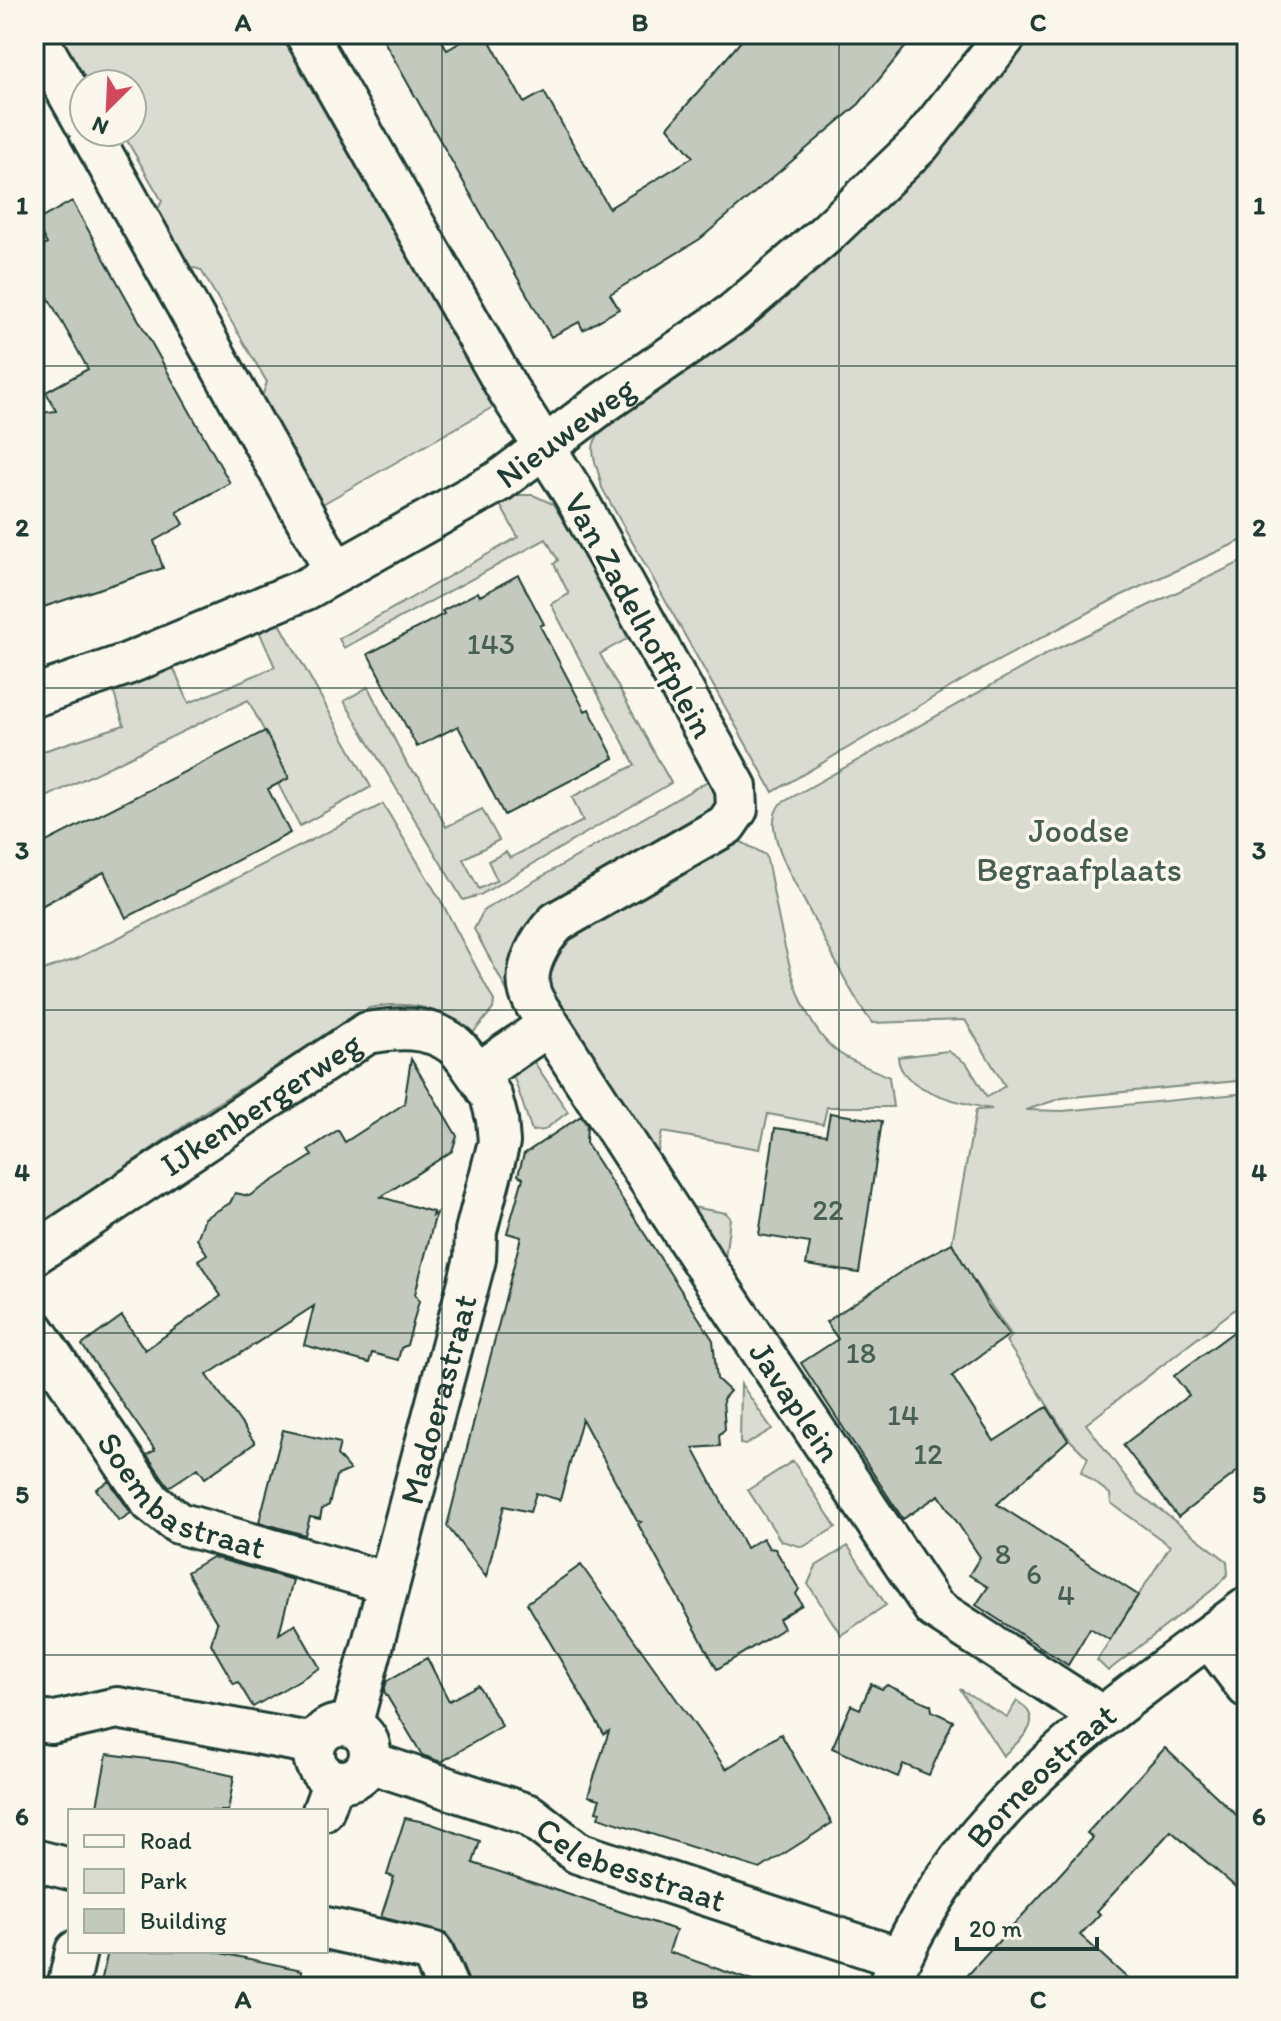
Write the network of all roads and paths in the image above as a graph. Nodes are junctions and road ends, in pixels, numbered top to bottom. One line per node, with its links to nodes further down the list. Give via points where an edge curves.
1 (35, 34): 4 (street)
2 (306, 34): 6 (street, Van Zadelhoffplein)
3 (1007, 34): 6 (street, Nieuweweg, via 920,144 826,234 734,313)
4 (68, 93)
5 (99, 148): 7 (street)
6 (544, 448): 7 (street, Nieuweweg, via 499,481); 9 (street, Van Zadelhoffplein, via 736,787 737,809 726,825 557,922 543,936 529,991)
7 (336, 572): 8 (street, Nieuweweg, via 127,664)
8 (34, 696)
9 (549, 1025): 10 (street); 17 (street, Javaplein, via 934,1608)
10 (477, 1074): 11 (street, IJkenbergerweg, via 454,1045 428,1032 403,1027 367,1033); 13 (street, Madoerastraat, via 491,1096 499,1142 476,1231 475,1259)
11 (34, 1254)
12 (34, 1330): 13 (street, Soembastraat, via 151,1502 178,1523)
13 (388, 1583): 19 (street, Madoerastraat)
14 (1247, 1608): 15 (street, Borneostraat)
15 (1209, 1637): 16 (street); 17 (street, Borneostraat)
16 (1247, 1687)
17 (1101, 1716): 27 (street, Borneostraat, via 994,1817 918,1921)
18 (34, 1720): 20 (street, via 51,1723 117,1708)
19 (351, 1726): 20 (street, via 325,1730); 21 (street, via 365,1736)
20 (315, 1744): 22 (street, via 313,1753)
21 (369, 1762): 22 (street); 27 (street, Celebesstraat, via 529,1815 578,1853)
22 (328, 1796)
23 (34, 1860): 24 (street)
24 (68, 1868)
25 (328, 1928): 29 (street, via 432,1952)
26 (76, 1953): 28 (street)
27 (894, 1973)
28 (68, 1987)
29 (447, 1987)

